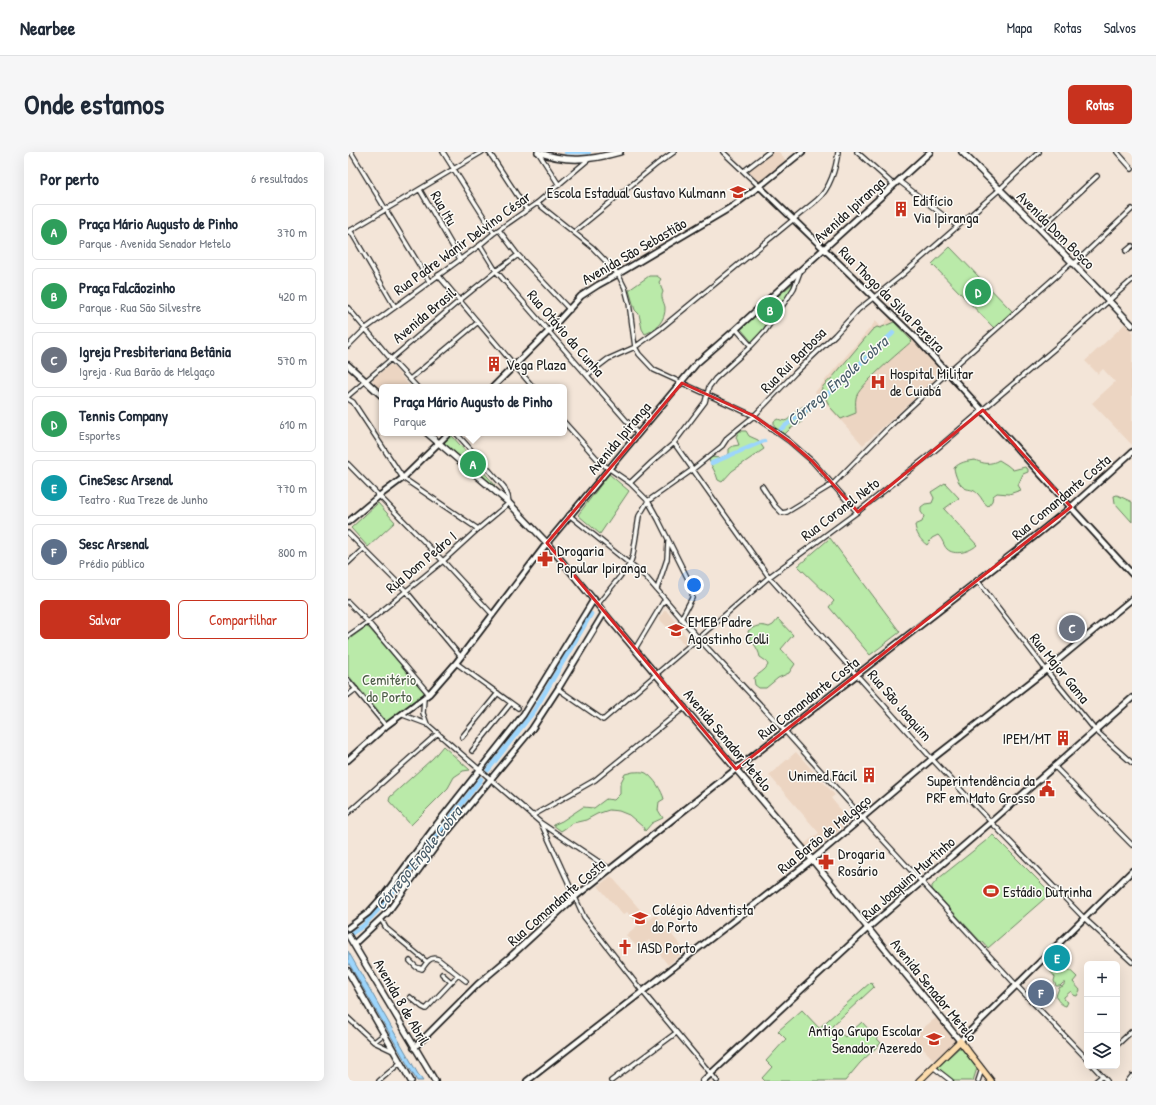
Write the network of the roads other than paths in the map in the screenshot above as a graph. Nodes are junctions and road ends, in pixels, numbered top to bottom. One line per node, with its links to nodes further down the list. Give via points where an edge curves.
1 (351, 152): 30 (street)
2 (443, 152): 18 (street)
3 (482, 152): 18 (street)
4 (489, 152): 31 (street)
5 (538, 152): 17 (main road, via 560,158); 23 (street)
6 (620, 152): 17 (main road)
7 (674, 152): 37 (street)
8 (723, 152): 20 (street)
9 (769, 152): 20 (street)
10 (802, 152): 24 (street, Avenida São Sebastião)
11 (838, 152): 32 (street, via 824,194)
12 (857, 152): 25 (street)
13 (930, 152): 22 (street, Avenida Ipiranga)
14 (962, 152): 27 (main road, Avenida Dom Bosco)
15 (1039, 152): 27 (street, Rua Rui Barbosa)
16 (1117, 152): 19 (street)
17 (589, 159): 23 (street, Rua Padre Wanir Delvino César)
18 (454, 169): 26 (street); 38 (street)
19 (1132, 169)
20 (744, 171): 24 (street)
21 (1096, 176): 34 (street)
22 (899, 181): 25 (street, Avenida Ipiranga); 33 (street)
23 (559, 185): 28 (street, Rua Padre Wanir Delvino César)
24 (760, 186): 32 (street, Rua Thogo da Silva Pereira); 48 (street, Avenida São Sebastião, via 716,217)
25 (894, 186): 41 (street, Avenida Ipiranga)
26 (420, 190): 30 (street); 44 (street, Rua Itu)
27 (999, 190): 33 (street, Rua Rui Barbosa); 34 (main road, Avenida Dom Bosco)
28 (537, 203): 31 (street, Rua Padre Wanir Delvino César); 37 (street)
29 (1132, 209): 45 (street, via 1076,262)
30 (385, 210): 36 (street); 51 (street)
31 (527, 210): 35 (street, Rua Padre Wanir Delvino César)
32 (793, 219): 41 (street, Rua Thogo da Silva Pereira); 65 (street)
33 (957, 226): 52 (street, Rua Rui Barbosa)
34 (1040, 229): 45 (main road, Avenida Dom Bosco)
35 (499, 230): 38 (street, Rua Padre Wanir Delvino César); 43 (street)
36 (349, 231): 55 (street)
37 (574, 232): 48 (street)
38 (494, 233): 39 (street, Rua Padre Wanir Delvino César)
39 (480, 246): 44 (street, Rua Padre Wanir Delvino César); 47 (street, Rua Otávio da Cunha)
40 (1132, 246): 42 (street)
41 (824, 249): 46 (street, Avenida Ipiranga); 52 (street, Rua Thogo da Silva Pereira)
42 (1126, 251)
43 (518, 255): 47 (street, Avenida Brasil); 57 (street)
44 (460, 259): 49 (street, Rua Padre Wanir Delvino César)
45 (1071, 263): 53 (main road, Avenida Dom Bosco); 69 (street)
46 (801, 270): 61 (street, Avenida Ipiranga); 64 (street, via 794,288 780,310)
47 (496, 271): 54 (street, Avenida Brasil); 62 (street, Rua Otávio da Cunha)
48 (618, 274): 57 (street, Avenida São Sebastião, via 581,296); 65 (street, via 629,303)
49 (438, 275): 51 (street, Rua Padre Wanir Delvino César); 54 (street)
50 (1132, 280): 53 (street, Rua Coronel Neto)
51 (429, 282): 55 (street, Rua Padre Wanir Delvino César)
52 (875, 297): 69 (street, Rua Thogo da Silva Pereira); 81 (street, Rua Rui Barbosa, via 858,310)
53 (1108, 300): 59 (main road, Avenida Dom Bosco); 80 (street, Rua Coronel Neto)
54 (459, 301): 58 (street); 66 (street, Avenida Brasil)
55 (395, 307): 60 (street, Rua Padre Wanir Delvino César)
56 (348, 308): 60 (street)
57 (570, 310): 62 (street, Avenida São Sebastião)
58 (477, 323): 68 (street); 71 (street)
59 (1132, 325)
60 (365, 329): 63 (street, Rua Padre Wanir Delvino César); 66 (street)
61 (736, 329): 64 (street); 73 (street, Avenida Ipiranga, via 697,363)
62 (549, 331): 68 (street, Avenida São Sebastião); 70 (street, Rua Otávio da Cunha)
63 (348, 346)
64 (751, 346): 78 (street, via 715,380)
65 (635, 347): 70 (street, via 608,359); 73 (street, via 654,370)
66 (390, 358): 71 (street); 72 (street, Avenida Brasil)
67 (348, 365): 72 (main road)
68 (514, 366): 75 (street, Avenida São Sebastião); 76 (street)
69 (948, 372): 80 (street, Rua Thogo da Silva Pereira); 95 (street)
70 (587, 375): 83 (street, Rua Otávio da Cunha)
71 (410, 379): 74 (street)
72 (365, 381): 77 (main road); 79 (street, Avenida Brasil)
73 (682, 383): 78 (street); 83 (street, Avenida Ipiranga)
74 (414, 384)
75 (496, 384)
76 (530, 384)
77 (379, 393)
78 (707, 394): 81 (street); 88 (street, via 705,402)
79 (348, 397): 93 (street)
80 (983, 410): 100 (street, Rua Thogo da Silva Pereira); 101 (street, Rua Coronel Neto)
81 (754, 416): 92 (street, Rua Rui Barbosa); 95 (street, via 795,446)
82 (567, 425): 91 (street)
83 (638, 434): 91 (street, Avenida Ipiranga)
84 (430, 436): 87 (main road, Avenida Senador Metelo)
85 (446, 436): 87 (street)
86 (459, 436): 99 (street, via 504,487)
87 (438, 443): 93 (street); 99 (main road, Avenida Senador Metelo)
88 (674, 443): 92 (street, Rua São Joaquim); 94 (street)
89 (1132, 452): 100 (street, Rua Comandante Costa)
90 (348, 464): 97 (street)
91 (609, 469): 94 (street); 102 (street, Avenida Ipiranga)
92 (692, 470): 98 (street, Rua Rui Barbosa); 113 (street, Rua São Joaquim)
93 (403, 478): 97 (street); 104 (street)
94 (630, 483): 98 (street)
95 (833, 484): 96 (street, via 782,513); 101 (street)
96 (762, 486)
97 (379, 496): 103 (street); 109 (street)
98 (648, 501): 106 (street); 111 (street, Rua Rui Barbosa, via 639,516)
99 (509, 503): 104 (street, Rua Dom Pedro I); 107 (main road, Avenida Senador Metelo)
100 (1071, 508): 112 (street, Rua Thogo da Silva Pereira); 114 (street, Rua Comandante Costa)
101 (857, 512): 113 (street, Rua Coronel Neto)
102 (569, 515): 107 (street, Avenida Ipiranga); 111 (street)
103 (348, 522)
104 (478, 529): 109 (street, Rua Dom Pedro I)
105 (348, 533): 108 (street)
106 (668, 539): 115 (street, via 667,559); 124 (street, via 694,592)
107 (547, 543): 117 (main road, Avenida Senador Metelo); 123 (street, Avenida Ipiranga)
108 (364, 549): 110 (street); 116 (street)
109 (443, 561): 116 (street, Rua Dom Pedro I); 123 (street)
110 (348, 563)
111 (630, 564): 115 (street); 121 (street, Rua Rui Barbosa)
112 (1132, 574)
113 (769, 577): 127 (street, Rua Coronel Neto); 133 (street, Rua São Joaquim)
114 (977, 580): 131 (street, Rua Major Gama); 133 (street, Rua Comandante Costa)
115 (657, 589): 118 (street)
116 (406, 591): 125 (street, Rua Dom Pedro I); 129 (street)
117 (594, 599): 121 (main road, Avenida Senador Metelo); 158 (street, via 532,702)
118 (665, 599): 124 (street); 128 (street)
119 (1132, 599): 131 (street, Rua Barão de Melgaço)
120 (348, 602): 125 (street)
121 (598, 604): 122 (main road, Avenida Senador Metelo)
122 (604, 613): 128 (main road, Avenida Senador Metelo); 136 (street)
123 (493, 615): 129 (street, Avenida Ipiranga)
124 (681, 619): 127 (street)
125 (368, 622): 126 (street, Rua Dom Pedro I); 138 (street)
126 (348, 636)
127 (699, 639): 132 (street, Rua Coronel Neto); 149 (street)
128 (635, 649): 132 (main road, Avenida Senador Metelo)
129 (461, 656): 130 (street, Avenida Ipiranga)
130 (456, 663): 137 (street); 138 (street, Avenida Ipiranga)
131 (1046, 670): 148 (street, Rua Major Gama); 153 (street, Rua Barão de Melgaço)
132 (656, 675): 136 (street, Rua Coronel Neto, via 603,720); 143 (main road, Avenida Senador Metelo)
133 (858, 675): 149 (street, Rua Comandante Costa); 153 (street, Rua São Joaquim)
134 (348, 680): 135 (street)
135 (356, 689): 139 (street); 147 (street)
136 (558, 689): 159 (street, via 532,729)
137 (498, 693): 142 (street); 151 (street)
138 (429, 694): 140 (street, Avenida Ipiranga)
139 (348, 695)
140 (424, 698): 145 (street, Avenida Ipiranga); 146 (street, via 423,713)
141 (1132, 698): 148 (street, Rua Joaquim Murtinho)
142 (511, 703): 144 (street); 152 (street)
143 (685, 707): 157 (main road, Avenida Senador Metelo); 161 (street, via 595,780)
144 (518, 708)
145 (403, 715): 146 (street); 147 (street, Avenida Ipiranga)
146 (427, 724): 150 (street)
147 (386, 726): 154 (street, Avenida Ipiranga)
148 (1095, 730): 155 (street, Rua Major Gama); 156 (street, Rua Joaquim Murtinho)
149 (785, 731): 157 (street, Rua Comandante Costa); 162 (street)
150 (438, 733): 158 (street); 160 (street)
151 (462, 737)
152 (472, 751)
153 (932, 759): 162 (street, Rua Barão de Melgaço); 163 (street, Rua São Joaquim)
154 (348, 760)
155 (1132, 763)
156 (1054, 766): 163 (street, Rua Joaquim Murtinho); 165 (street)
157 (736, 768): 166 (main road, Avenida Senador Metelo); 167 (street, Rua Comandante Costa)
158 (480, 769): 159 (street); 173 (street, via 385,894 368,913)
159 (492, 779): 161 (street); 172 (street, via 439,842 396,903)
160 (348, 813)
161 (532, 816): 164 (street)
162 (863, 818): 166 (street, Rua Barão de Melgaço); 169 (street)
163 (992, 822): 169 (street, Rua Joaquim Murtinho); 171 (street, Rua São Joaquim)
164 (541, 823): 167 (street); 170 (street)
165 (1132, 845)
166 (812, 860): 174 (main road, Avenida Senador Metelo); 186 (street, Rua Barão de Melgaço)
167 (611, 870): 170 (street, Rua Comandante Costa)
168 (1132, 871): 171 (street)
169 (921, 882): 174 (street, Rua Joaquim Murtinho); 185 (street)
170 (576, 897): 186 (street, via 584,917); 195 (street, Rua Comandante Costa, via 478,984)
171 (1084, 918): 179 (street, Rua São Joaquim); 185 (street)
172 (381, 919): 176 (street); 178 (street, via 386,928)
173 (348, 928)
174 (868, 928): 192 (main road, Avenida Senador Metelo); 202 (street, Rua Joaquim Murtinho)
175 (348, 935): 176 (main road, Avenida 8 de Abril)
176 (354, 944): 195 (main road, Avenida 8 de Abril)
177 (410, 961): 178 (street, via 422,969)
178 (427, 962): 182 (street, via 434,958 438,959)
179 (1132, 962)
180 (348, 970): 191 (main road, Avenida 8 de Abril)
181 (442, 974): 184 (street)
182 (458, 975): 183 (street); 184 (street)
183 (466, 981)
184 (451, 982): 187 (street, via 426,1009)
185 (1017, 986): 192 (street); 197 (street)
186 (642, 991): 190 (street); 208 (street, Rua Barão de Melgaço)
187 (410, 997)
188 (348, 1018): 193 (street)
189 (1132, 1031): 194 (street)
190 (676, 1033): 202 (street); 209 (street)
191 (384, 1034): 193 (street); 196 (main road, Avenida 8 de Abril)
192 (960, 1041): 199 (main road); 200 (main road, Avenida Senador Metelo)
193 (374, 1042): 196 (street)
194 (1120, 1042)
195 (414, 1048): 207 (main road, Avenida 8 de Abril)
196 (395, 1052): 198 (main road, Avenida 8 de Abril)
197 (1084, 1056)
198 (400, 1063): 205 (street); 206 (main road, Avenida 8 de Abril)
199 (933, 1067): 212 (main road); 213 (street)
200 (982, 1069): 214 (street); 215 (main road, Avenida Senador Metelo)
201 (1096, 1069): 203 (street)
202 (711, 1074): 210 (street, Rua Joaquim Murtinho); 211 (street)
203 (1102, 1076): 216 (street); 217 (street)
204 (1132, 1076): 218 (street)
205 (379, 1081)
206 (411, 1081)
207 (435, 1081)
208 (527, 1081)
209 (611, 1081)
210 (704, 1081)
211 (717, 1081)
212 (919, 1081)
213 (950, 1081)
214 (978, 1081)
215 (991, 1081)
216 (1096, 1081)
217 (1107, 1081)
218 (1128, 1081)

